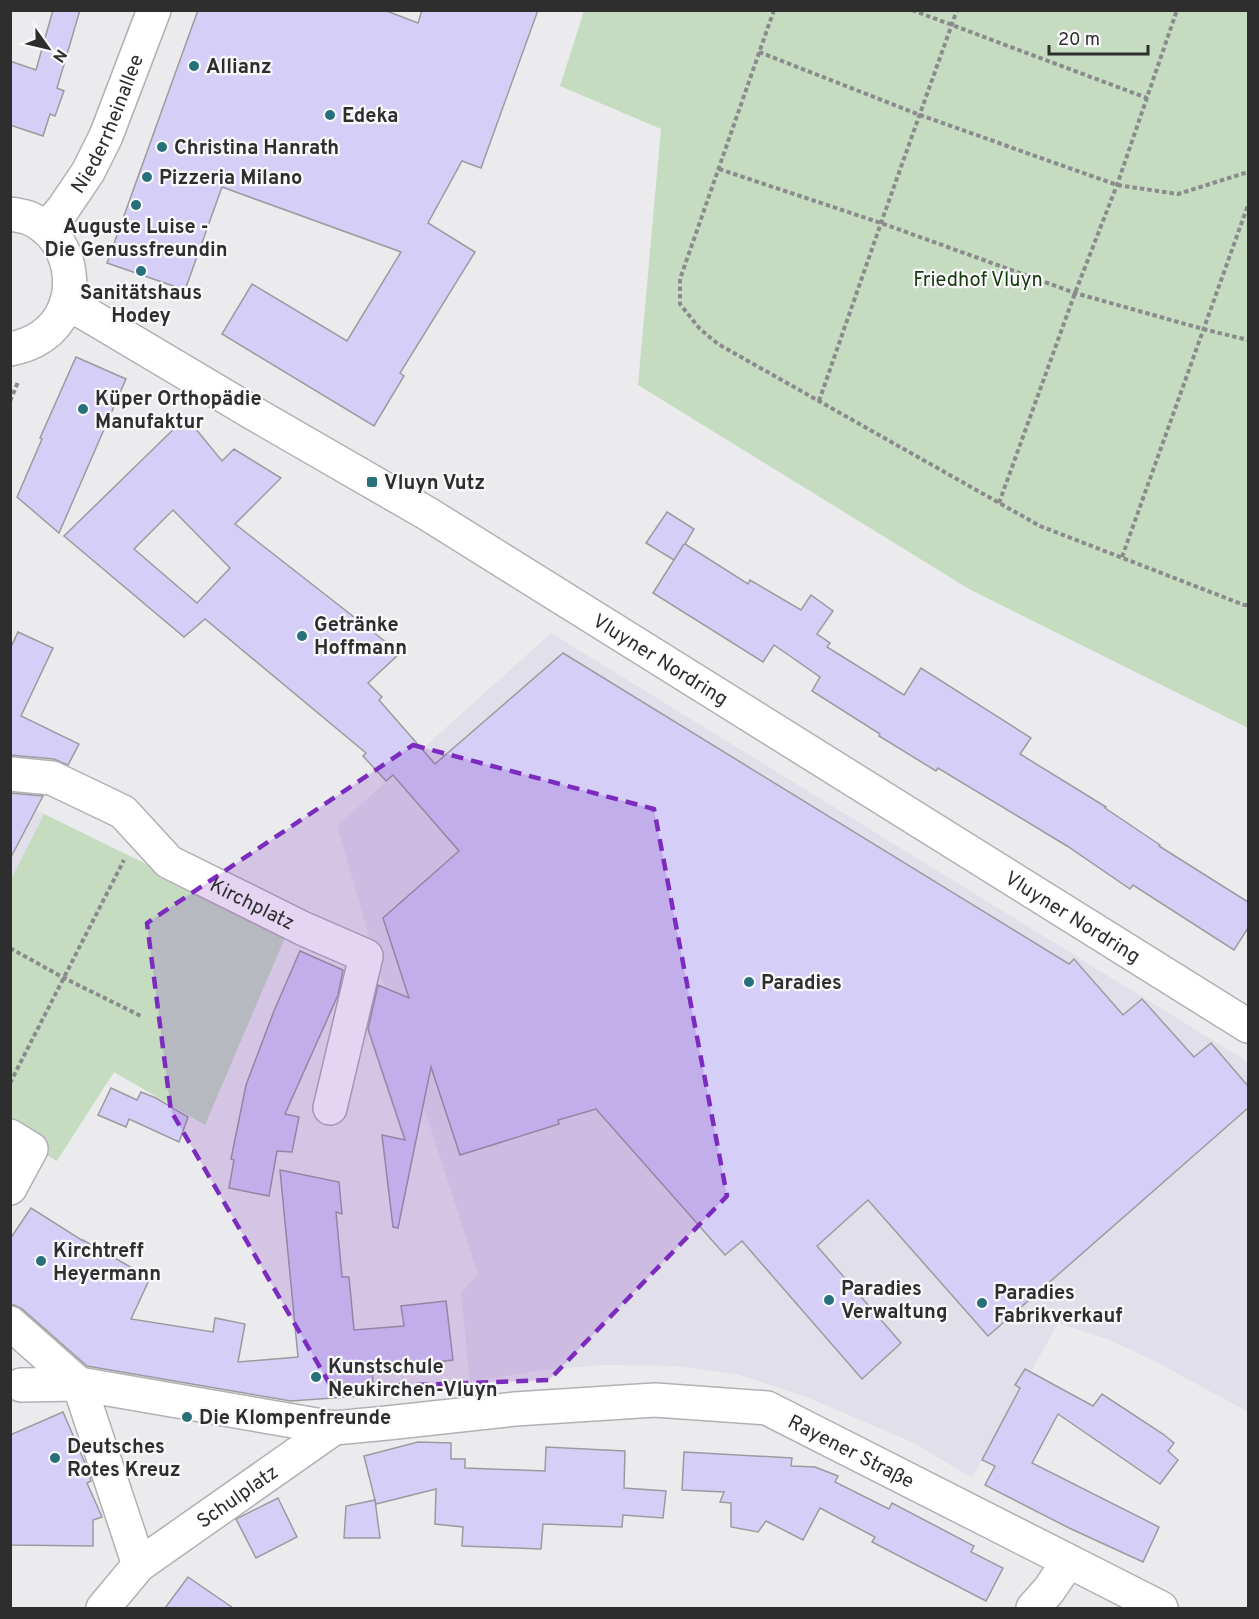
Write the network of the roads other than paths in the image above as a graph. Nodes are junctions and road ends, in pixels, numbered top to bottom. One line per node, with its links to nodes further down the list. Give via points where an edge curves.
1 (154, 10): 3 (street, Niederrheinallee, via 106,136 88,172)
2 (10, 214): 3 (street, via 28,218)
3 (46, 229): 4 (street, via 60,244 68,264 71,284)
4 (66, 304): 5 (street, via 57,323 42,337); 7 (street, Vluyner Nordring, via 428,514)
5 (10, 349)
6 (10, 774): 8 (street, Kirchplatz, via 52,778 123,813 169,862 366,956)
7 (1248, 1026)
8 (330, 1108)
9 (10, 1136): 10 (street, via 31,1149)
10 (10, 1188)
11 (10, 1323): 12 (street)
12 (79, 1384): 13 (street); 14 (street); 16 (street)
13 (21, 1385)
14 (334, 1428): 15 (street, Rayener Straße, via 515,1409 655,1400 766,1408); 16 (street, Schulplatz)
15 (1068, 1562): 18 (street); 19 (street, Rayener Straße)
16 (139, 1565): 17 (street, Schulplatz)
17 (103, 1608)
18 (1033, 1608)
19 (1161, 1608)

